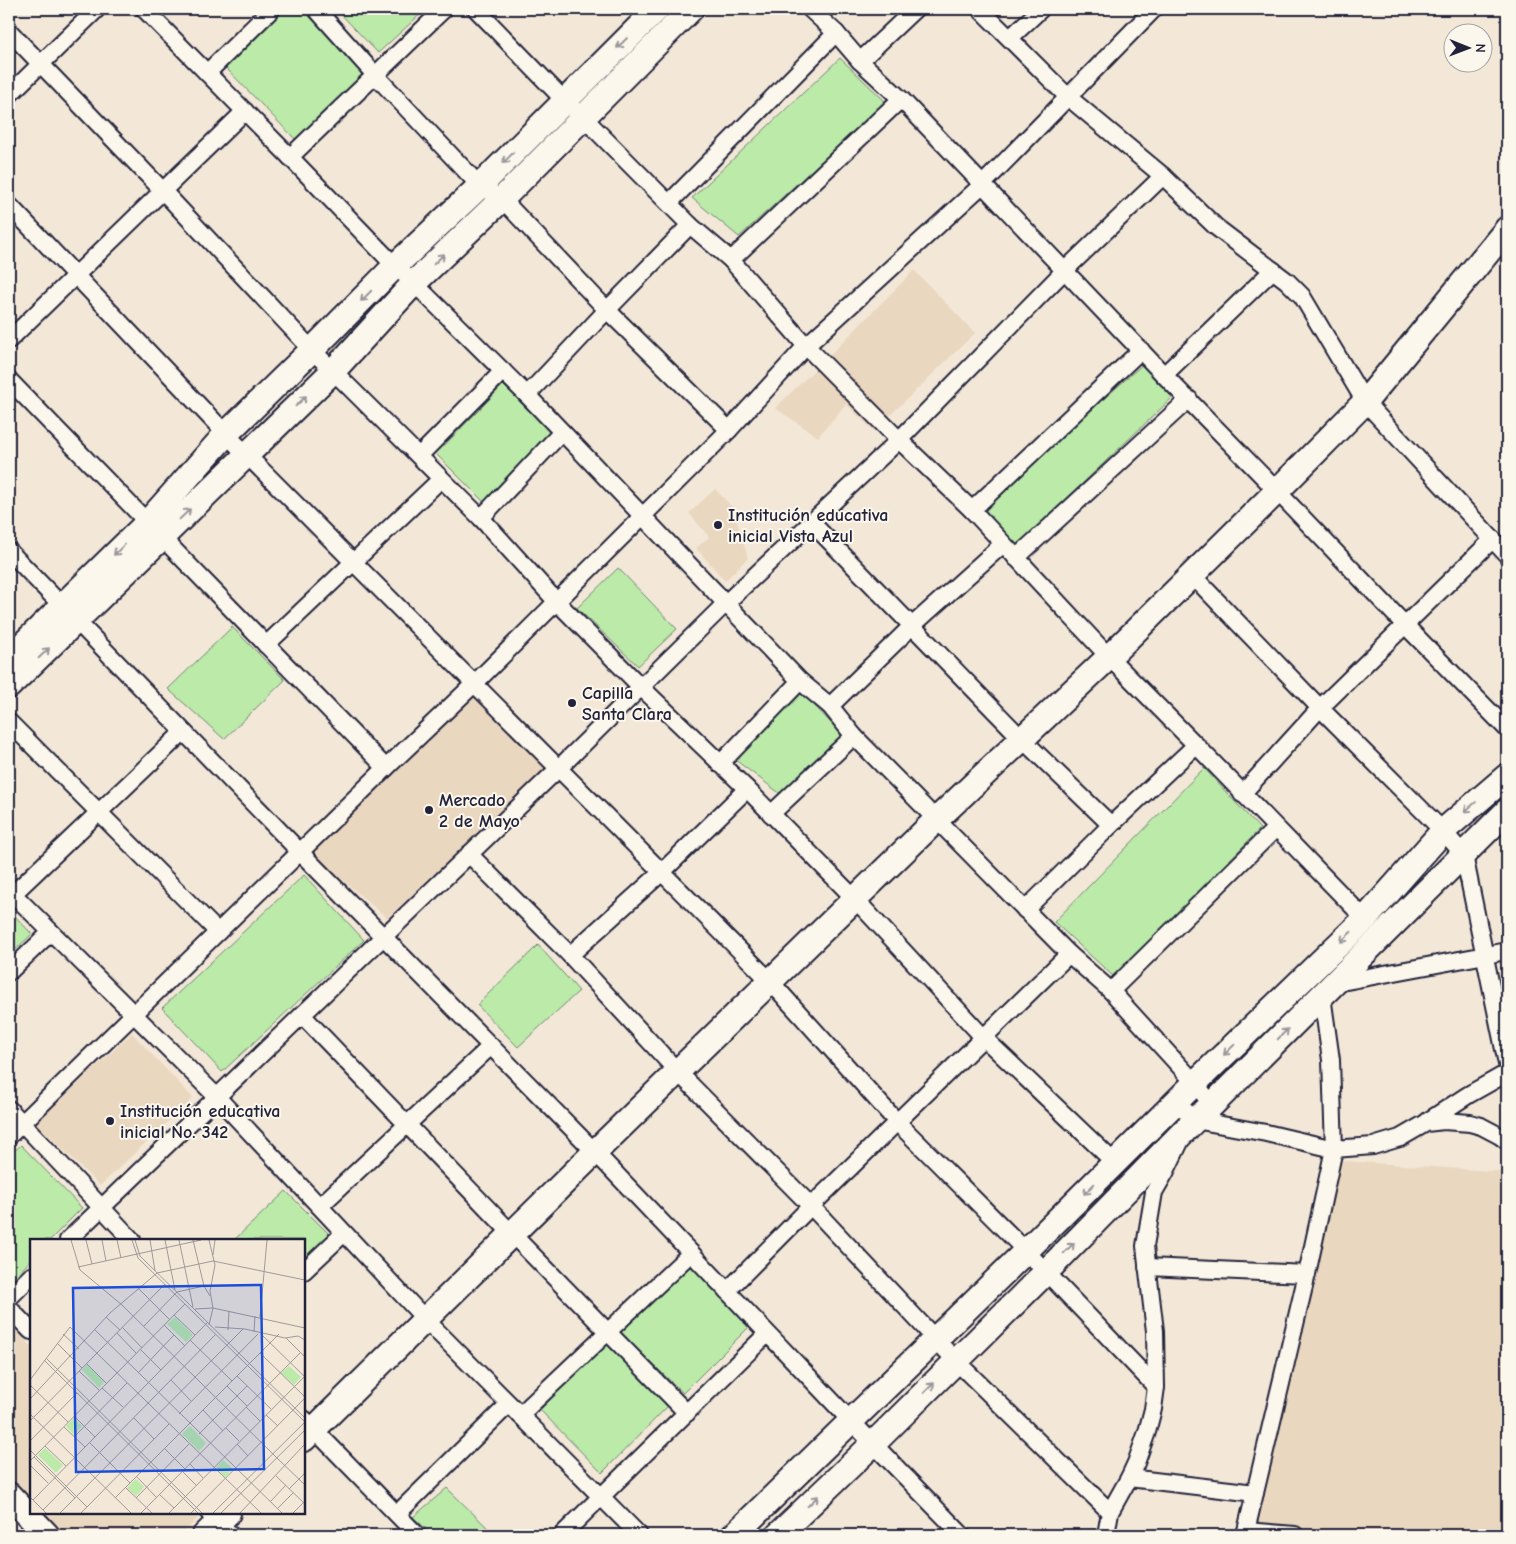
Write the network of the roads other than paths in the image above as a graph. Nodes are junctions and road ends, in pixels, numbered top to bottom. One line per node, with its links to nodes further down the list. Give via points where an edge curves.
1 (97, 9): 19 (street)
2 (144, 9): 20 (street)
3 (272, 9): 20 (street)
4 (316, 9): 21 (street)
5 (444, 9): 21 (street)
6 (476, 9): 25 (street)
7 (691, 9): 15 (street)
8 (810, 9): 16 (street)
9 (916, 9): 18 (street)
10 (980, 9): 17 (street)
11 (1041, 9): 17 (street)
12 (1154, 9): 23 (street)
13 (649, 11): 15 (street); 25 (street, one-way to 25)
14 (9, 31): 19 (street)
15 (666, 32): 27 (street)
16 (836, 33): 18 (street); 34 (street)
17 (1010, 38): 23 (street)
18 (860, 61): 24 (street)
19 (41, 63): 22 (street); 32 (street)
20 (207, 73): 26 (street)
21 (376, 76): 28 (street); 31 (street)
22 (9, 95)
23 (1068, 97): 29 (street); 30 (street)
24 (901, 99): 30 (street); 38 (street)
25 (564, 100): 27 (street); 31 (street, one-way to 31)
26 (245, 111): 28 (street); 32 (street)
27 (583, 117): 33 (street); 34 (street)
28 (290, 157): 39 (street)
29 (1163, 176): 40 (street); 41 (street, via 1216,227)
30 (982, 185): 40 (street); 46 (street)
31 (480, 186): 33 (street); 39 (street)
32 (163, 191): 42 (street); 47 (street)
33 (502, 199): 43 (street, one-way to 33); 44 (street)
34 (669, 204): 36 (street)
35 (9, 205): 42 (street)
36 (690, 225): 38 (street); 44 (street)
37 (1507, 229): 55 (street)
38 (731, 260): 46 (street)
39 (395, 266): 43 (street); 47 (street, one-way to 47)
40 (1064, 270): 48 (street); 59 (street)
41 (1272, 270): 51 (street); 55 (street, via 1302,296)
42 (76, 275): 45 (street); 58 (street)
43 (414, 283): 49 (street); 50 (street)
44 (607, 310): 53 (street); 56 (street)
45 (9, 340)
46 (806, 346): 56 (street); 59 (street)
47 (312, 350): 49 (street); 58 (street)
48 (1141, 350): 51 (street); 64 (street)
49 (334, 370): 60 (street, one-way to 49); 61 (street)
50 (503, 371): 53 (street); 61 (street)
51 (1164, 375): 54 (street)
52 (9, 380): 68 (street)
53 (527, 395): 57 (street)
54 (1188, 399): 63 (street); 73 (street)
55 (1366, 402): 63 (street); 69 (street)
56 (729, 430): 65 (street)
57 (562, 432): 65 (street); 66 (street)
58 (226, 434): 60 (street); 68 (street)
59 (899, 440): 64 (street); 67 (street)
60 (246, 454): 68 (street, one-way to 60); 74 (street)
61 (418, 456): 62 (street)
62 (441, 479): 66 (street); 74 (street)
63 (1277, 491): 75 (street); 80 (street)
64 (972, 510): 70 (street)
65 (643, 515): 76 (street); 77 (street)
66 (481, 518): 76 (street)
67 (811, 522): 77 (street); 79 (street)
68 (154, 530): 78 (street); 81 (street)
69 (1493, 539): 72 (street); 80 (street)
70 (1004, 544): 73 (street); 79 (street)
71 (9, 551): 78 (street)
72 (1507, 555)
73 (1016, 558): 83 (street)
74 (353, 562): 81 (street); 85 (street)
75 (1192, 576): 83 (street); 89 (street)
76 (556, 601): 85 (street); 87 (street)
77 (726, 603): 84 (street); 87 (street)
78 (69, 614): 82 (street); 86 (street, one-way to 78); 92 (street)
79 (913, 625): 88 (street); 94 (street)
80 (1405, 626): 89 (street); 91 (street)
81 (266, 645): 97 (street)
82 (9, 658)
83 (1108, 658): 94 (street); 95 (street)
84 (800, 681): 88 (street); 96 (street)
85 (474, 684): 97 (street); 98 (street)
86 (9, 686)
87 (642, 687): 96 (street); 98 (street)
88 (830, 706): 93 (street)
89 (1320, 708): 101 (street); 108 (street)
90 (9, 722): 103 (street)
91 (1507, 729)
92 (184, 732): 103 (street); 110 (street)
93 (854, 736): 104 (street); 105 (street)
94 (1022, 739): 105 (street); 106 (street)
95 (1196, 745): 101 (street); 106 (street)
96 (720, 764): 100 (street)
97 (386, 768): 110 (street)
98 (559, 768): 111 (street); 113 (street)
99 (1507, 776): 108 (street, one-way to 108)
100 (747, 789): 104 (street); 113 (street)
101 (1242, 794): 107 (street)
102 (1507, 811): 109 (street)
103 (99, 812): 114 (street); 119 (street)
104 (771, 814): 115 (street)
105 (936, 820): 115 (street); 116 (street)
106 (1111, 825): 116 (street)
107 (1276, 828): 117 (street); 128 (street)
108 (1443, 831): 112 (street); 117 (street)
109 (1496, 832): 112 (street)
110 (300, 852): 119 (street); 120 (street)
111 (469, 854): 120 (street); 123 (street)
112 (1464, 855): 124 (street); 127 (street)
113 (662, 872): 123 (street); 126 (street)
114 (11, 892): 118 (street)
115 (855, 899): 126 (street); 131 (street)
116 (1025, 910): 122 (street)
117 (1365, 919): 136 (street, one-way to 136)
118 (51, 932): 125 (street); 129 (street)
119 (218, 932): 129 (street)
120 (384, 936): 130 (street); 132 (street)
121 (1507, 951): 124 (street)
122 (1069, 954): 128 (street); 131 (street)
123 (570, 955): 134 (street)
124 (1484, 955): 127 (street); 133 (street)
125 (9, 972)
126 (770, 981): 134 (street); 141 (street)
127 (1329, 990): 140 (street, one-way to 127); 147 (street)
128 (1112, 991): 136 (street)
129 (134, 1014): 137 (street); 143 (street)
130 (302, 1015): 137 (street); 144 (street)
131 (984, 1038): 141 (street); 149 (street)
132 (491, 1046): 144 (street); 148 (street)
133 (1507, 1064)
134 (678, 1072): 148 (street); 151 (street)
135 (1507, 1073): 142 (street)
136 (1195, 1083): 138 (street); 140 (street)
137 (217, 1097): 150 (street); 152 (street)
138 (1176, 1102): 140 (street); 149 (street)
139 (9, 1109): 143 (street)
140 (1197, 1119): 147 (street); 159 (street, via 1154,1192 1145,1246); 161 (street, one-way to 140)
141 (897, 1122): 151 (street); 157 (street)
142 (1426, 1122): 146 (street, via 1470,1123); 147 (street, via 1400,1138 1374,1146)
143 (22, 1123): 145 (street); 152 (street)
144 (407, 1125): 150 (street); 154 (street)
145 (9, 1136)
146 (1507, 1141)
147 (1334, 1149): 162 (street)
148 (595, 1152): 154 (street); 158 (street)
149 (1115, 1163): 157 (street, one-way to 157)
150 (320, 1206): 153 (street)
151 (811, 1206): 164 (street); 171 (street)
152 (102, 1208): 155 (street); 156 (street)
153 (344, 1233): 160 (street); 167 (street)
154 (512, 1234): 167 (street); 169 (street)
155 (69, 1239)
156 (131, 1239)
157 (1026, 1251): 161 (street); 171 (street)
158 (691, 1253): 164 (street); 169 (street)
159 (1147, 1267): 162 (street); 173 (street)
160 (305, 1270)
161 (1046, 1272): 172 (street); 173 (street)
162 (1307, 1274): 180 (street)
163 (30, 1277): 165 (street)
164 (727, 1291): 170 (street)
165 (9, 1298)
166 (9, 1308): 168 (street)
167 (426, 1320): 174 (street); 177 (street)
168 (30, 1330)
169 (607, 1332): 174 (street); 175 (street)
170 (767, 1334): 175 (street); 176 (street)
171 (935, 1339): 172 (street); 176 (street)
172 (956, 1361): 178 (street, one-way to 172); 183 (street)
173 (1156, 1388): 179 (street, via 1147,1432)
174 (515, 1409): 182 (street); 184 (street)
175 (687, 1413): 182 (street)
176 (851, 1422): 178 (street); 191 (street)
177 (307, 1429): 184 (street)
178 (873, 1444): 185 (street); 192 (street, one-way to 178)
179 (1129, 1478): 180 (street); 183 (street)
180 (1255, 1494): 186 (street)
181 (9, 1495): 187 (street)
182 (601, 1496): 189 (street); 190 (street)
183 (1110, 1512): 193 (street)
184 (397, 1514): 188 (street)
185 (952, 1532)
186 (1246, 1533): 194 (street)
187 (47, 1535)
188 (417, 1535)
189 (562, 1535)
190 (639, 1535)
191 (734, 1535)
192 (778, 1535)
193 (1106, 1535)
194 (1296, 1535)

